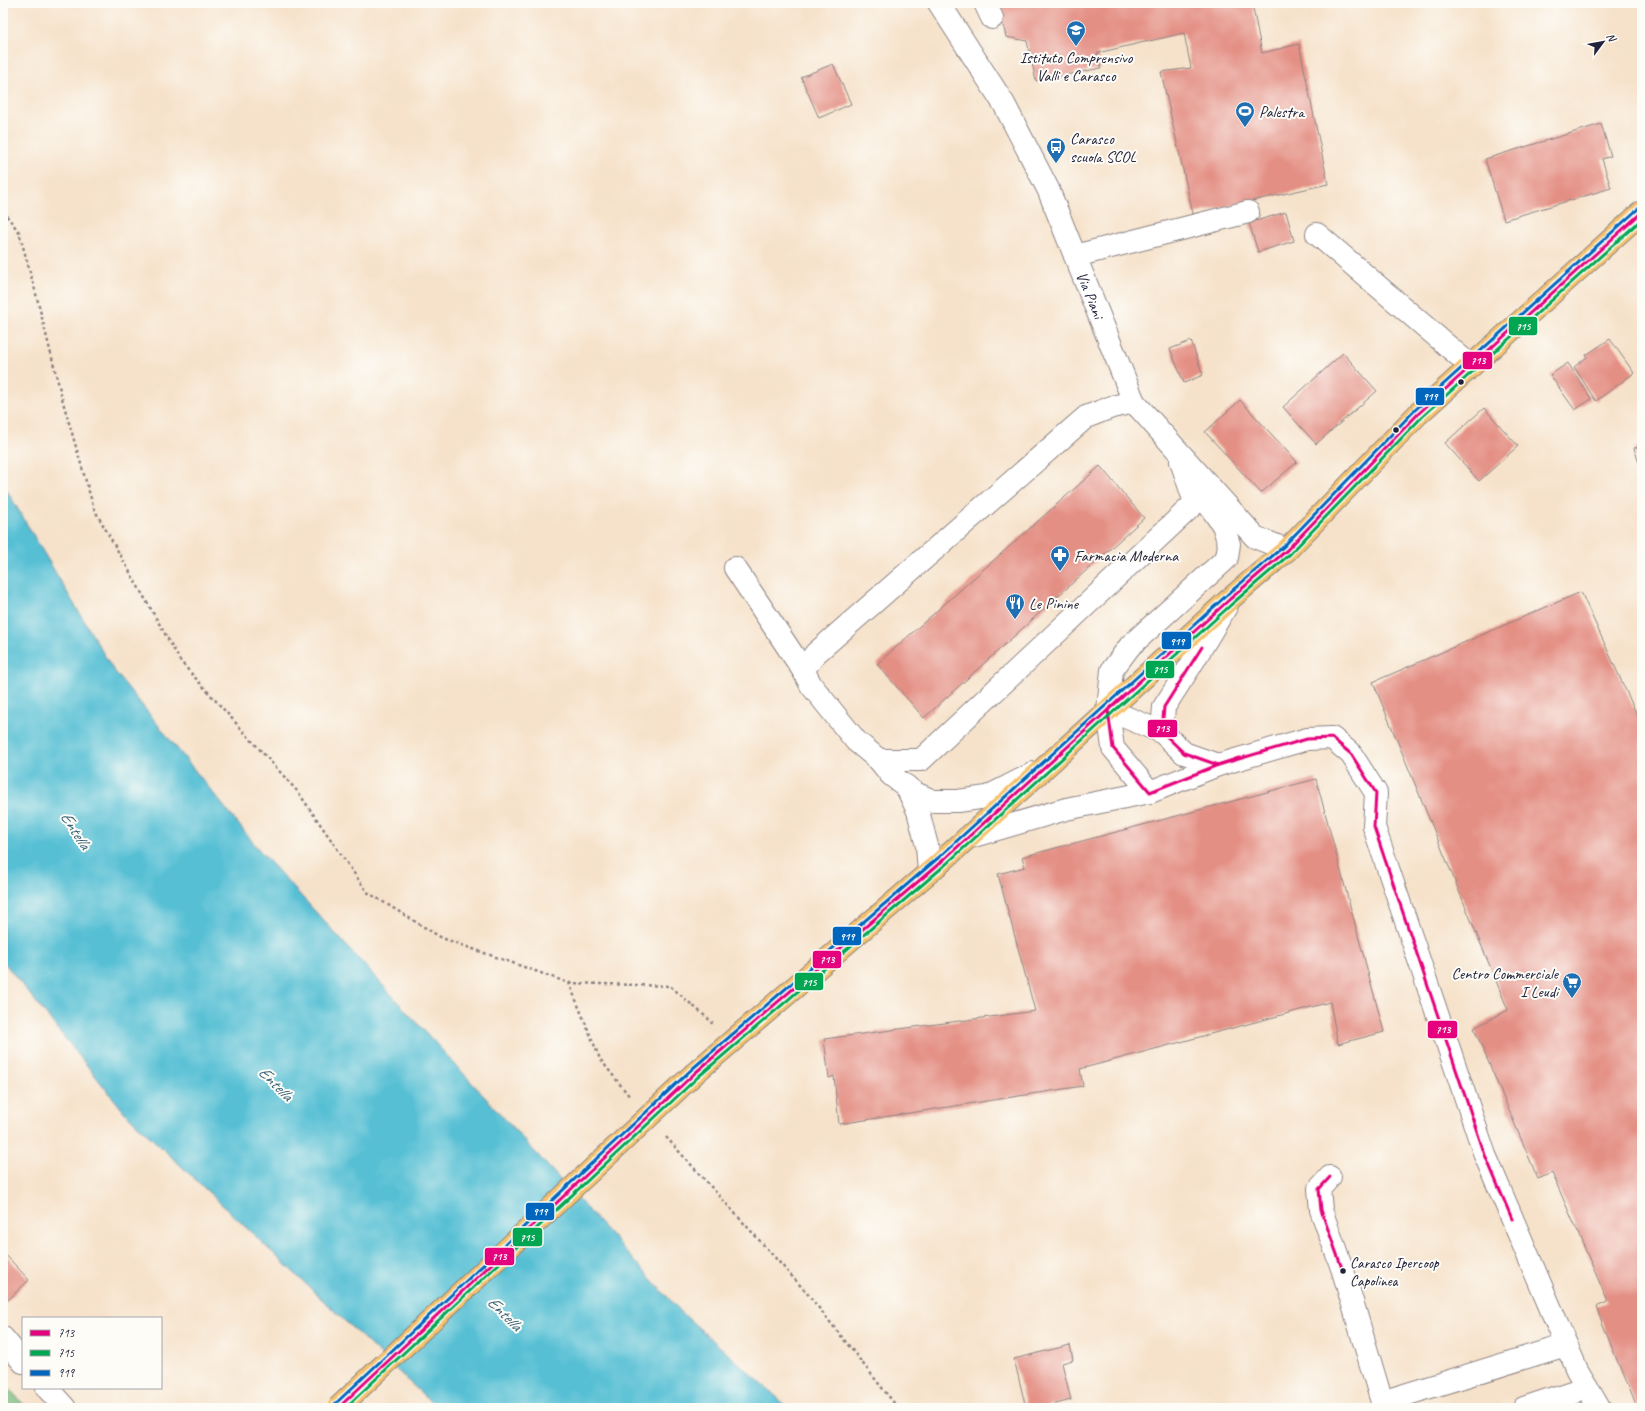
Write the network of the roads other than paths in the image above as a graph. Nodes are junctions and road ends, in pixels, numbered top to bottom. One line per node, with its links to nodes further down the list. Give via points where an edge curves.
1 (941, 4): 5 (street, Via Piani, via 1004,104 1048,189)
2 (1248, 212): 5 (street)
3 (1642, 212): 6 (main road)
4 (1317, 234): 6 (street)
5 (1074, 256): 7 (street, Via Piani)
6 (1471, 366): 9 (main road, via 1418,414)
7 (1134, 402): 8 (street, Via Piani); 12 (street, via 1086,417 816,653)
8 (1178, 452): 9 (street, Via Piani, via 1255,537); 13 (street, via 1199,491 1222,525 1229,544 1227,558 1130,646 1112,670); 15 (street, via 1195,503 921,760)
9 (1287, 550): 11 (main road)
10 (735, 568): 12 (street)
11 (1230, 599): 13 (main road); 14 (street, via 1164,707)
12 (803, 670): 15 (street, via 811,685 856,741)
13 (1108, 710): 14 (street); 17 (main road); 19 (street, via 1113,748)
14 (1162, 732): 16 (street, via 1184,753)
15 (879, 760): 18 (street, via 891,775)
16 (1218, 765): 19 (street); 24 (street, via 1307,739 1332,738 1351,754 1376,793 1374,827 1486,1155)
17 (1044, 768): 18 (street, via 987,797 958,801 933,801); 20 (main road)
18 (906, 786): 21 (street, via 918,811 927,846)
19 (1150, 792): 20 (street, via 1066,809)
20 (967, 838): 21 (main road)
21 (929, 872): 29 (main road, bridge, via 695,1073)
22 (1330, 1177): 24 (street, via 1319,1189 1321,1210 1343,1271 1382,1402)
23 (3, 1338): 25 (street)
24 (1566, 1345): 26 (street)
25 (22, 1361)
26 (1587, 1387): 30 (street); 31 (street)
27 (48, 1389): 28 (street)
28 (65, 1408)
29 (338, 1408)
30 (1524, 1408)
31 (1600, 1408)

